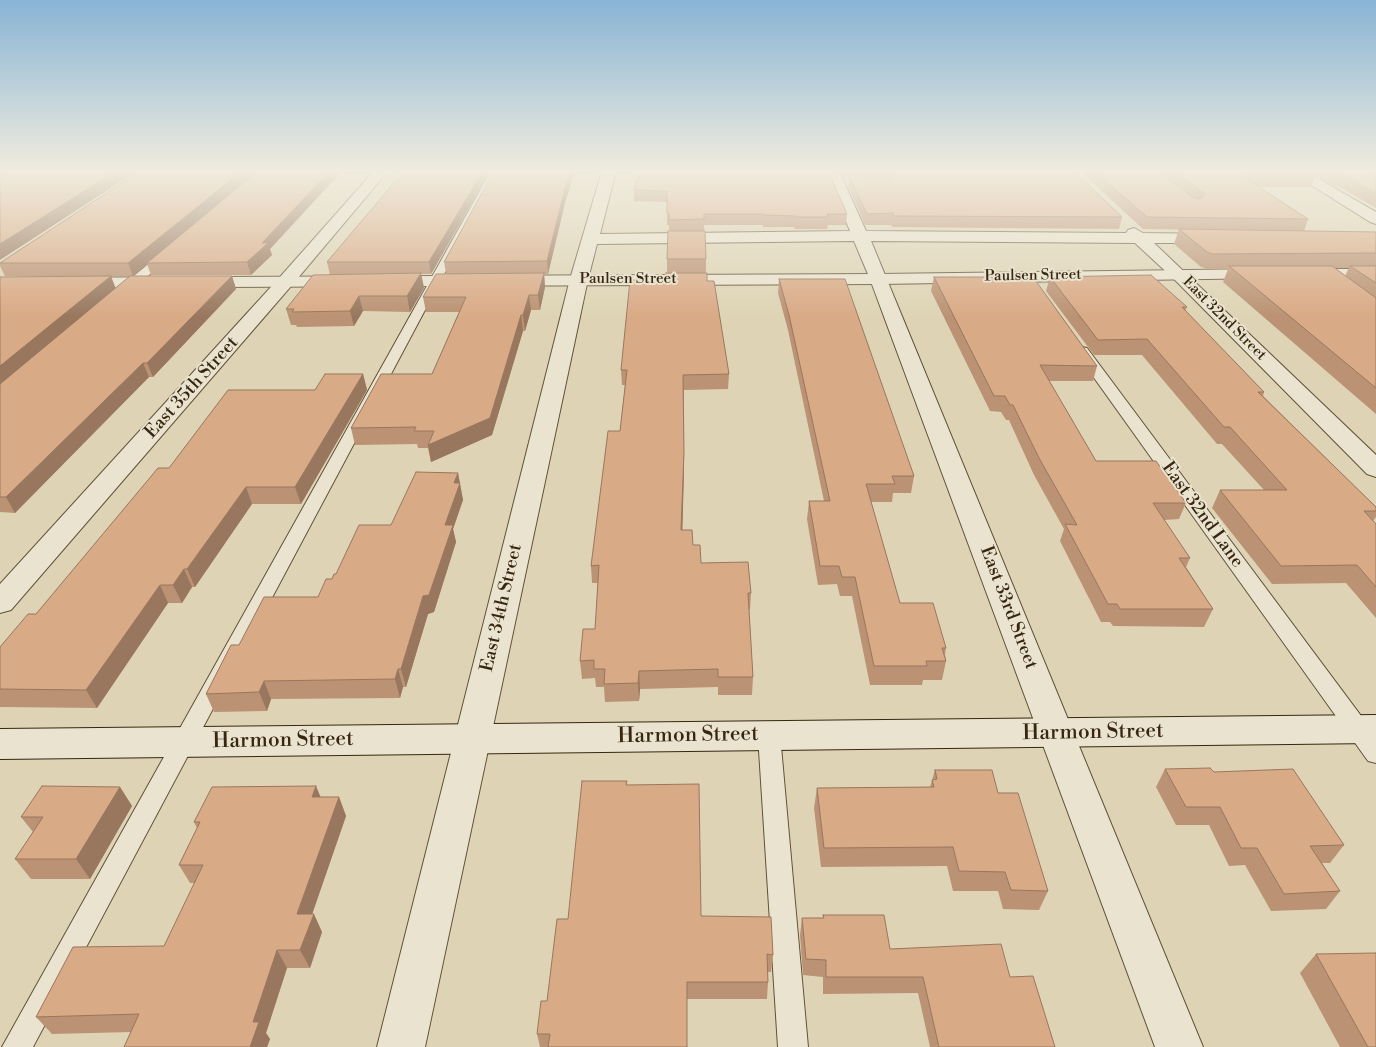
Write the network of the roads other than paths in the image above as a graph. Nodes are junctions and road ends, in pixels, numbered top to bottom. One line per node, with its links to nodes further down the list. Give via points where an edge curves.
1 (339, 220): 18 (street, East 35th Street)
2 (468, 220): 17 (lane)
3 (595, 220): 9 (street, East 34th Street)
4 (854, 220): 6 (street, East 33rd Street)
5 (1121, 220): 7 (street, East 32nd Street)
6 (860, 236): 7 (street); 9 (street); 16 (street, East 33rd Street)
7 (1140, 238): 8 (street); 13 (street, East 32nd Street)
8 (1228, 238)
9 (590, 239): 15 (street, East 34th Street)
10 (178, 245): 19 (lane)
11 (1325, 274): 12 (street, Paulsen Street); 13 (street, Paulsen Street); 21 (lane)
12 (1376, 274)
13 (1180, 275): 14 (street, Paulsen Street); 25 (street, East 32nd Street)
14 (1027, 276): 16 (street, Paulsen Street); 22 (lane)
15 (579, 279): 16 (street, Paulsen Street); 17 (street, Paulsen Street); 30 (street, East 34th Street)
16 (879, 279): 27 (street, East 33rd Street)
17 (434, 280): 18 (street, Paulsen Street); 31 (lane)
18 (286, 281): 19 (street, Paulsen Street); 26 (street, East 35th Street)
19 (133, 282): 20 (street, Paulsen Street); 23 (lane)
20 (0, 283)
21 (1340, 285)
22 (1039, 292)
23 (111, 301)
24 (1073, 340): 29 (lane, East 32nd Lane)
25 (1376, 469)
26 (0, 603)
27 (1057, 734): 28 (street, Harmon Street); 29 (street, Harmon Street); 36 (street, East 33rd Street)
28 (769, 735): 30 (street, Harmon Street); 35 (lane)
29 (1370, 738)
30 (472, 739): 31 (street, Harmon Street); 34 (street, East 34th Street)
31 (183, 742): 32 (street, Harmon Street); 33 (lane)
32 (0, 744)
33 (17, 1047)
34 (401, 1047)
35 (793, 1047)
36 (1179, 1047)

